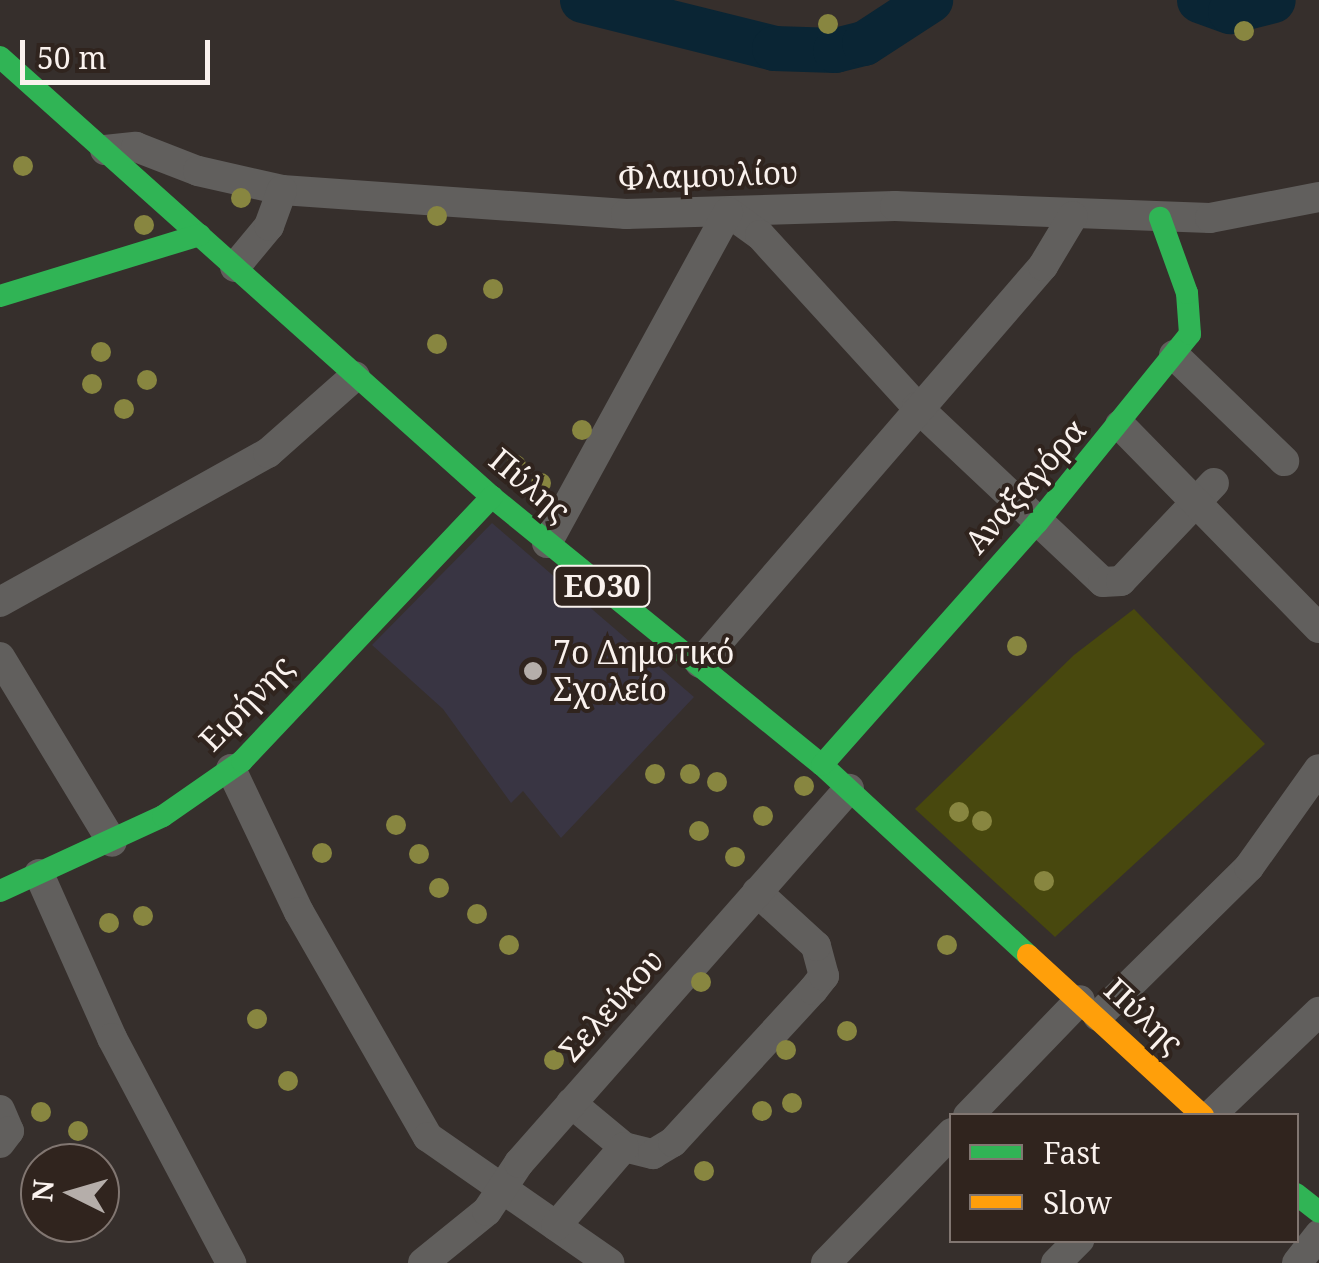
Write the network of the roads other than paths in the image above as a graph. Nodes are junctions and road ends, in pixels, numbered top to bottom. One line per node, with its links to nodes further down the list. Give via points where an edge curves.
1 (0, 57): 2 (main road, Πύλης / ΕΟ30)
2 (105, 150): 3 (street, Φλαμουλίου, via 136,146 198,171); 8 (main road, Πύλης / ΕΟ30)
3 (282, 190): 5 (street, Φλαμουλίου, via 611,213); 9 (street, via 269,226)
4 (1319, 197): 7 (street, Φλαμουλίου, via 1238,215)
5 (728, 212): 6 (street, Φλαμουλίου, via 896,206); 13 (street, via 760,234); 19 (street)
6 (1072, 216): 7 (street, Φλαμουλίου); 13 (street, via 1043,266)
7 (1160, 218): 11 (main road, Αναξαγόρα, via 1192,316)
8 (200, 236): 9 (main road, Πύλης / ΕΟ30); 10 (main road)
9 (235, 267): 12 (main road, Πύλης / ΕΟ30)
10 (0, 296)
11 (1174, 355): 14 (main road, Αναξαγόρα); 15 (street)
12 (355, 376): 17 (main road, Πύλης / ΕΟ30); 20 (street, via 268,454)
13 (917, 407): 18 (street); 23 (street)
14 (1120, 425): 16 (street); 18 (main road, Αναξαγόρα)
15 (1284, 460)
16 (1206, 492): 18 (street, via 1112,585); 21 (street)
17 (492, 497): 19 (main road, Πύλης / ΕΟ30); 25 (main road, Ειρήνης)
18 (1037, 522): 24 (main road, Αναξαγόρα)
19 (546, 543): 23 (main road, Πύλης / ΕΟ30)
20 (2, 592)
21 (1319, 628)
22 (0, 657): 28 (street)
23 (700, 663): 24 (main road, Πύλης / ΕΟ30)
24 (822, 765): 27 (main road, Πύλης / ΕΟ30)
25 (232, 769): 28 (main road, Ειρήνης); 42 (street, via 299,912 428,1136)
26 (1319, 769): 32 (street, via 1249,867)
27 (849, 789): 31 (street, Σελεύκου); 32 (main road, Πύλης / ΕΟ30)
28 (112, 842): 29 (main road, Ειρήνης)
29 (39, 874): 30 (main road, Ειρήνης); 48 (street, via 112,1038)
30 (0, 892)
31 (758, 892): 34 (street, Σελεύκου); 41 (street, via 816,946 824,976 673,1142 653,1154)
32 (1089, 1008): 36 (street); 37 (main road, Πύλης / ΕΟ30)
33 (1319, 1012): 38 (street)
34 (571, 1103): 41 (street); 42 (street, Σελεύκου)
35 (0, 1110): 40 (street, via 9,1131)
36 (971, 1113)
37 (1199, 1113)
38 (1213, 1113)
39 (949, 1136): 51 (street)
40 (0, 1143)
41 (624, 1147): 45 (street)
42 (501, 1190): 45 (street); 49 (street, Σελεύκου, via 481,1217)
43 (1299, 1196): 44 (main road)
44 (1319, 1212)
45 (556, 1226): 50 (street)
46 (1319, 1235): 53 (street)
47 (1076, 1243): 52 (street)
48 (230, 1263)
49 (423, 1263)
50 (609, 1263)
51 (826, 1263)
52 (1056, 1263)
53 (1297, 1263)

